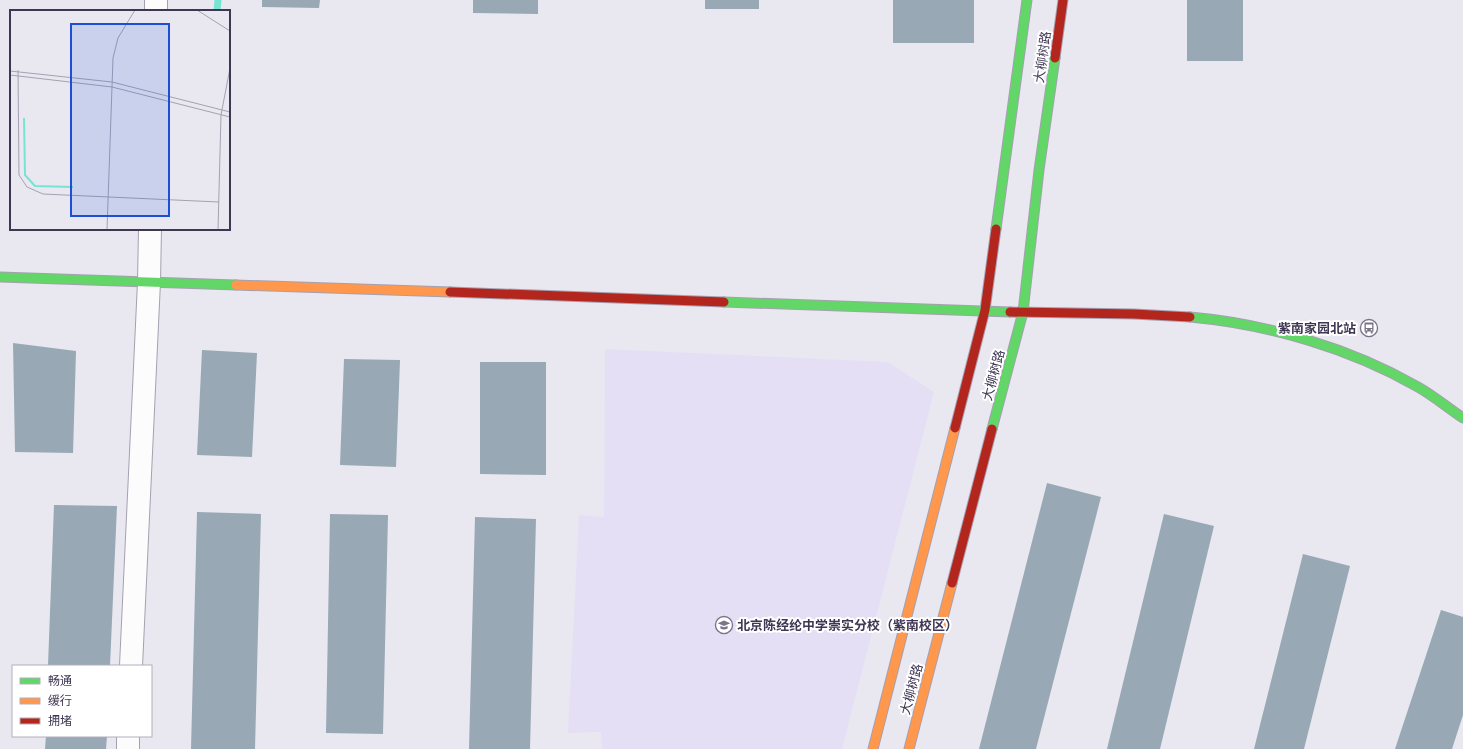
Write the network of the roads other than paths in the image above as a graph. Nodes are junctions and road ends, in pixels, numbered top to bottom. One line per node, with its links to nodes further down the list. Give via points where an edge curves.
1 (1027, 0): 6 (street, 大柳树路)
2 (1063, 0): 7 (street, 大柳树路, via 1039,170)
3 (150, 230): 5 (street)
4 (0, 277): 5 (street)
5 (149, 282): 6 (street); 9 (street)
6 (985, 310): 7 (street); 12 (street, 大柳树路)
7 (1023, 312): 8 (street, via 1154,314 1255,326 1305,339 1354,357 1414,384); 13 (street, 大柳树路)
8 (1463, 418)
9 (131, 665)
10 (128, 737): 11 (street)
11 (128, 749)
12 (873, 749)
13 (909, 749)

